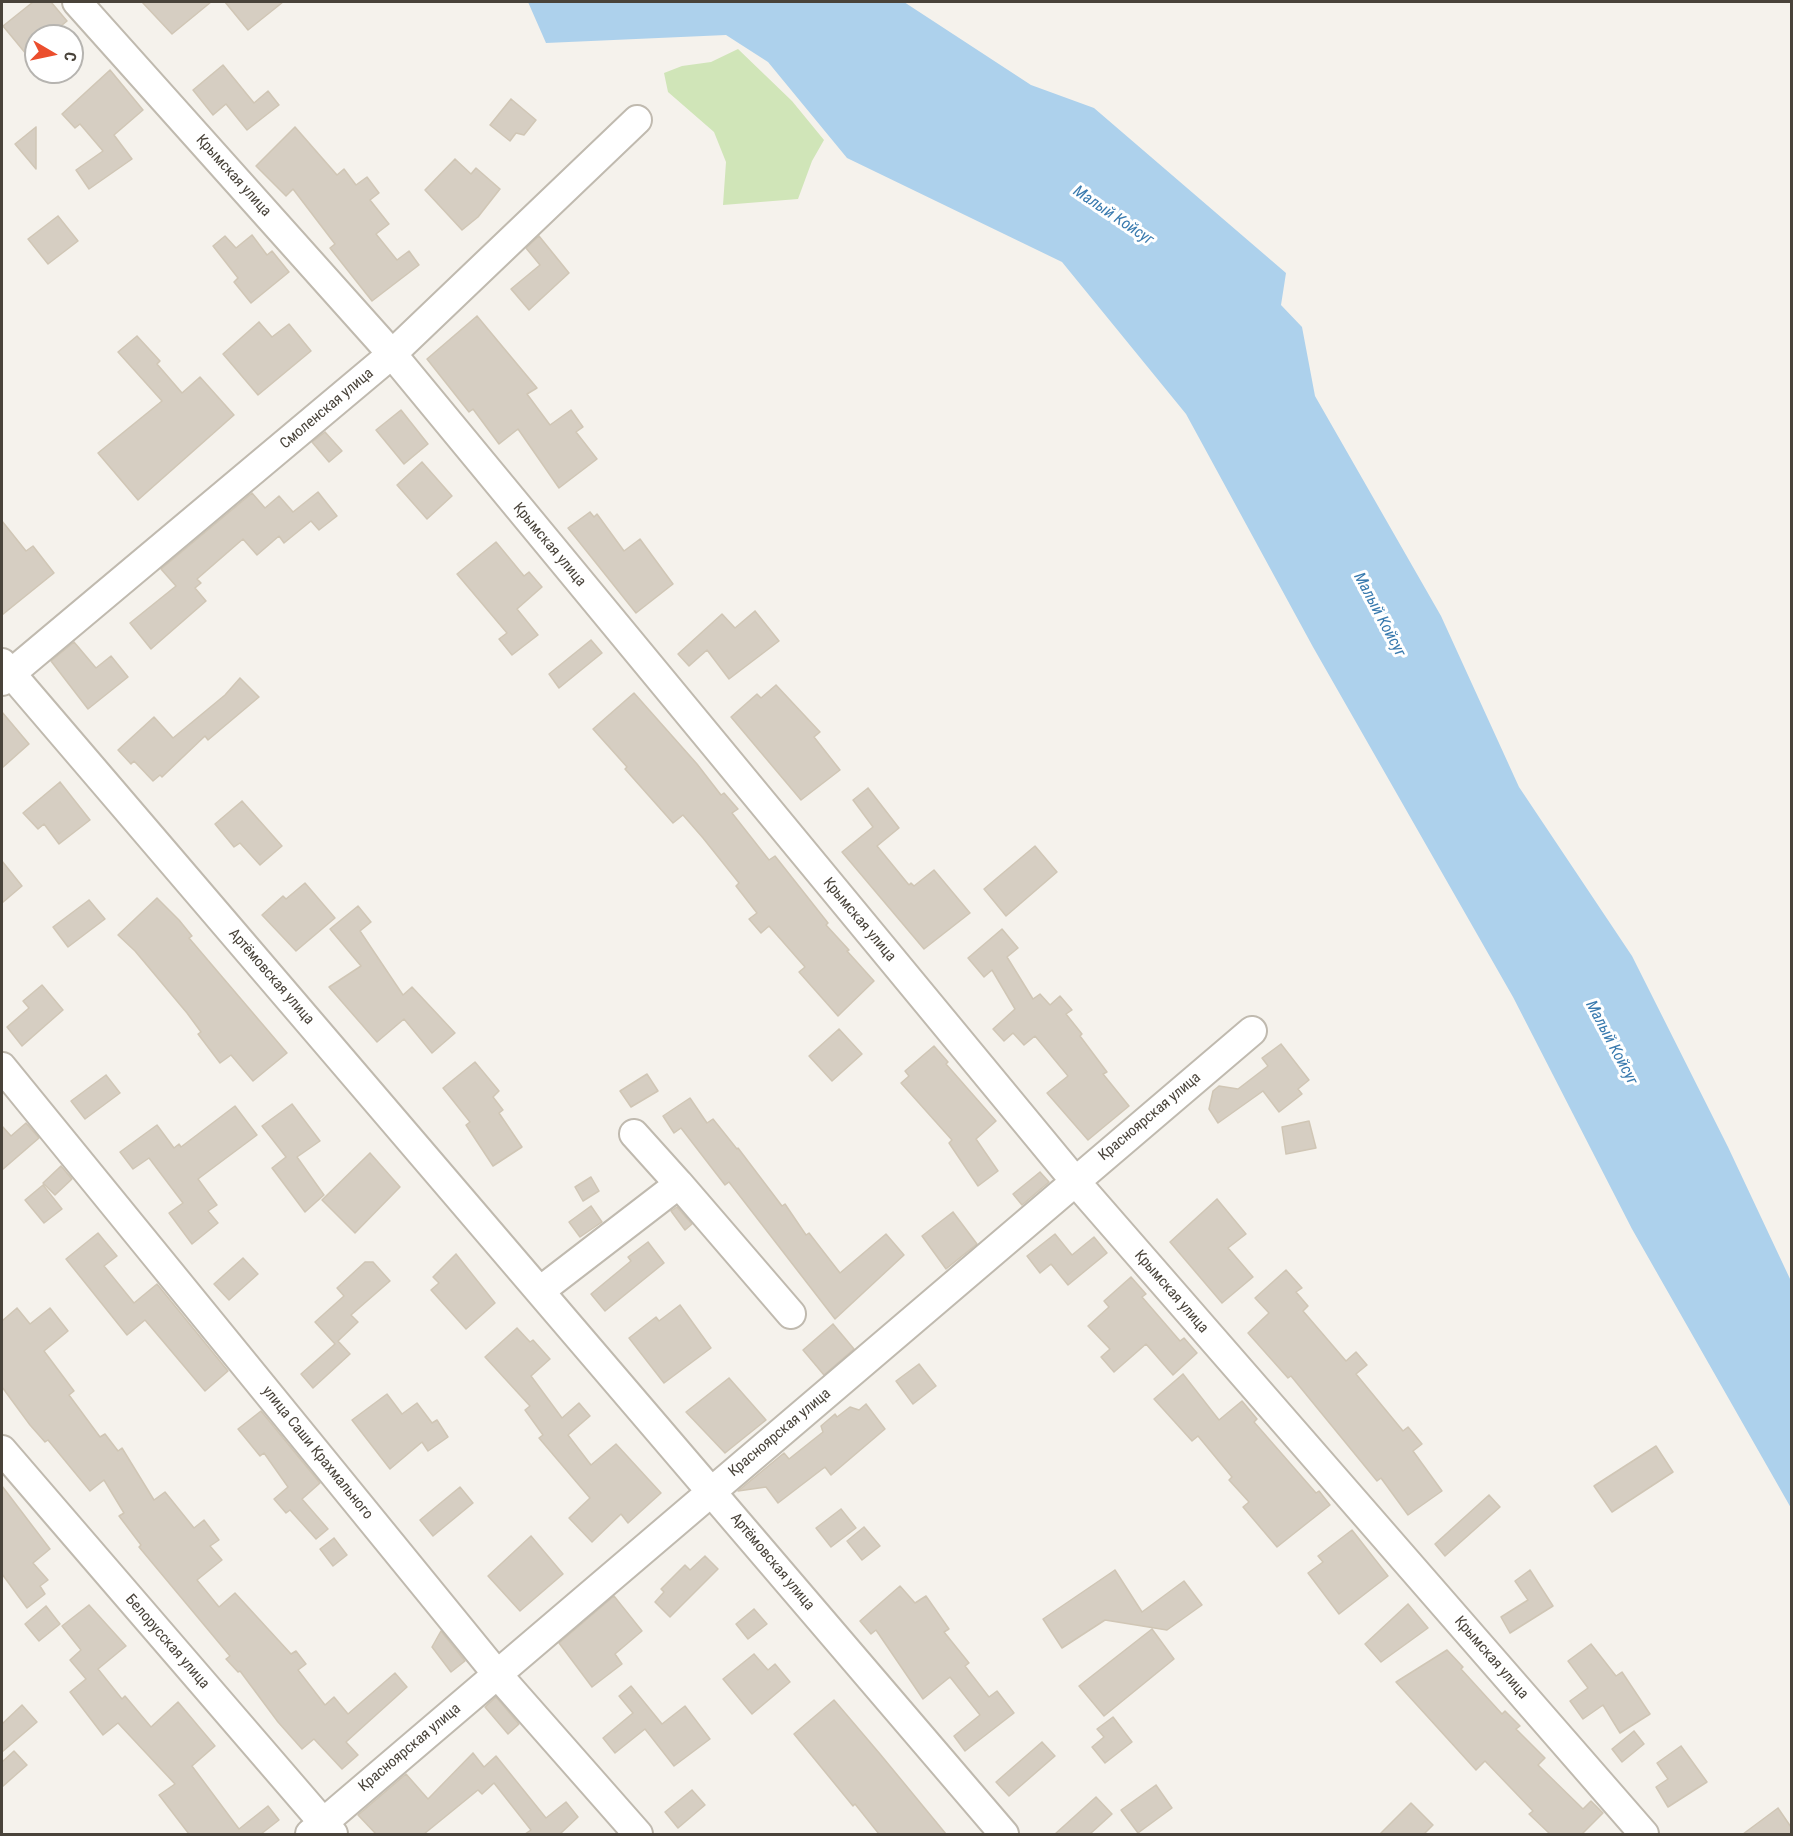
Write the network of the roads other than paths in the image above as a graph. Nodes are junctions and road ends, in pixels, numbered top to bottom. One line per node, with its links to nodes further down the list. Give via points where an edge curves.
1 (77, 2): 3 (street, Крымская улица)
2 (637, 120): 3 (street, Смоленская улица)
3 (392, 354): 4 (street, Смоленская улица); 8 (street, Крымская улица)
4 (5, 672): 10 (street, Артёмовская улица)
5 (1252, 1031): 8 (street, Красноярская улица)
6 (2, 1067): 14 (street, улица Саши Крахмального)
7 (634, 1134): 9 (street)
8 (1075, 1181): 13 (street, Красноярская улица); 18 (street, Крымская улица)
9 (679, 1184): 10 (street); 11 (street)
10 (540, 1291): 13 (street, Артёмовская улица)
11 (790, 1314)
12 (2, 1450): 15 (street, Белорусская улица)
13 (712, 1491): 14 (street, Красноярская улица); 17 (street, Артёмовская улица)
14 (497, 1674): 15 (street, Красноярская улица); 16 (street, улица Саши Крахмального)
15 (322, 1831)
16 (638, 1834)
17 (1004, 1834)
18 (1644, 1834)

